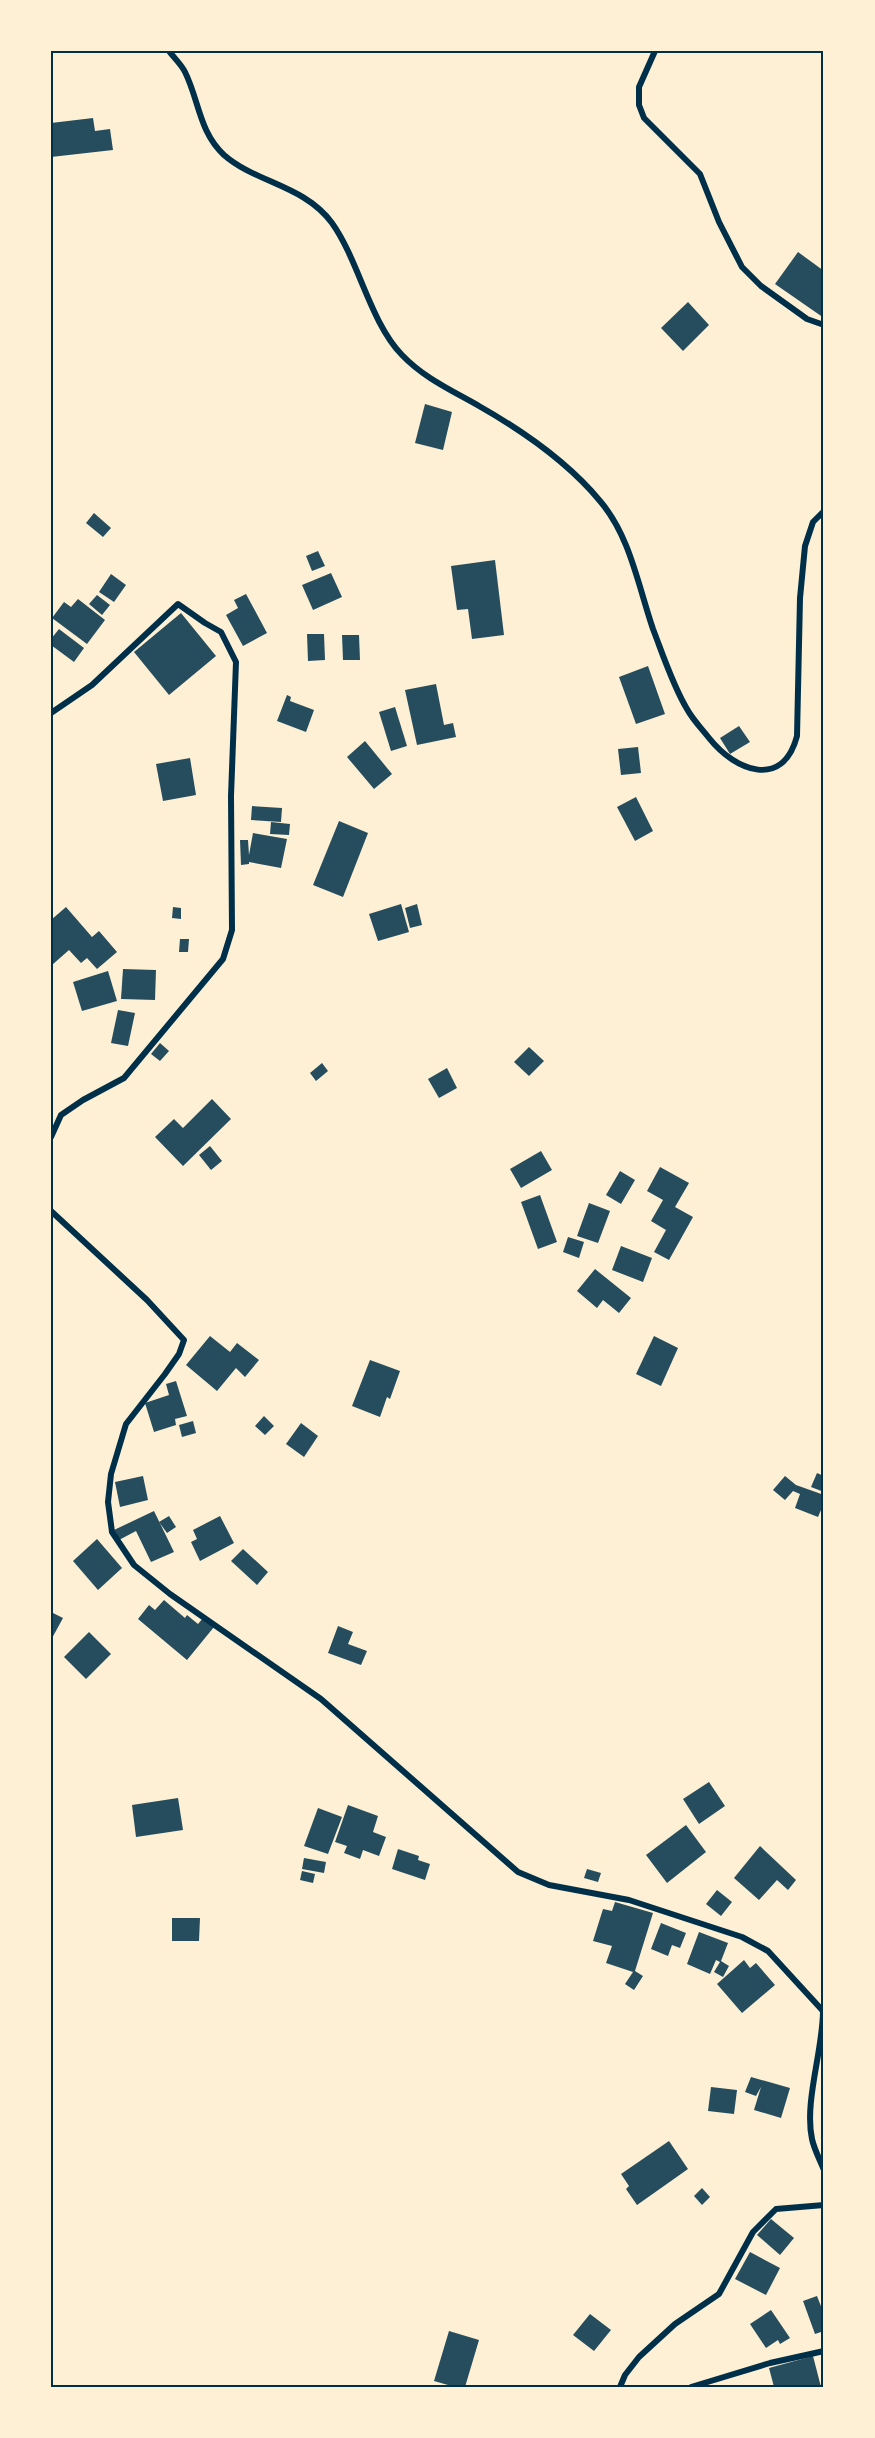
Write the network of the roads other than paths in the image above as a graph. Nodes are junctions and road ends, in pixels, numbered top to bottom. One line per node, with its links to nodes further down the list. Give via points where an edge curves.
1 (169, 51): 4 (street, via 185,72 201,122 225,156 314,204 332,224 386,334 400,353 424,376 522,431 572,471 601,501 628,550 654,630 687,709 716,746 739,766 760,770 780,766 793,753 797,736 805,546 813,522)
2 (655, 51): 3 (street, via 639,87 644,118 700,174 718,222 742,267 761,286 807,319)
3 (824, 326)
4 (824, 511)
5 (51, 713): 6 (street, via 92,685 178,604 221,632 236,662 232,930 223,959 124,1078 61,1115)
6 (51, 1137)
7 (51, 1211): 8 (street, via 184,1340 179,1354 126,1424 111,1474 108,1502 112,1532 134,1565 321,1699 518,1872 549,1885 629,1900 742,1937 768,1951 824,2011 811,2116 812,2139)
8 (824, 2170)
9 (824, 2205): 11 (street, via 776,2209 753,2232 719,2294 675,2324 639,2357)
10 (824, 2351): 12 (street)
11 (620, 2387)
12 (691, 2387)

